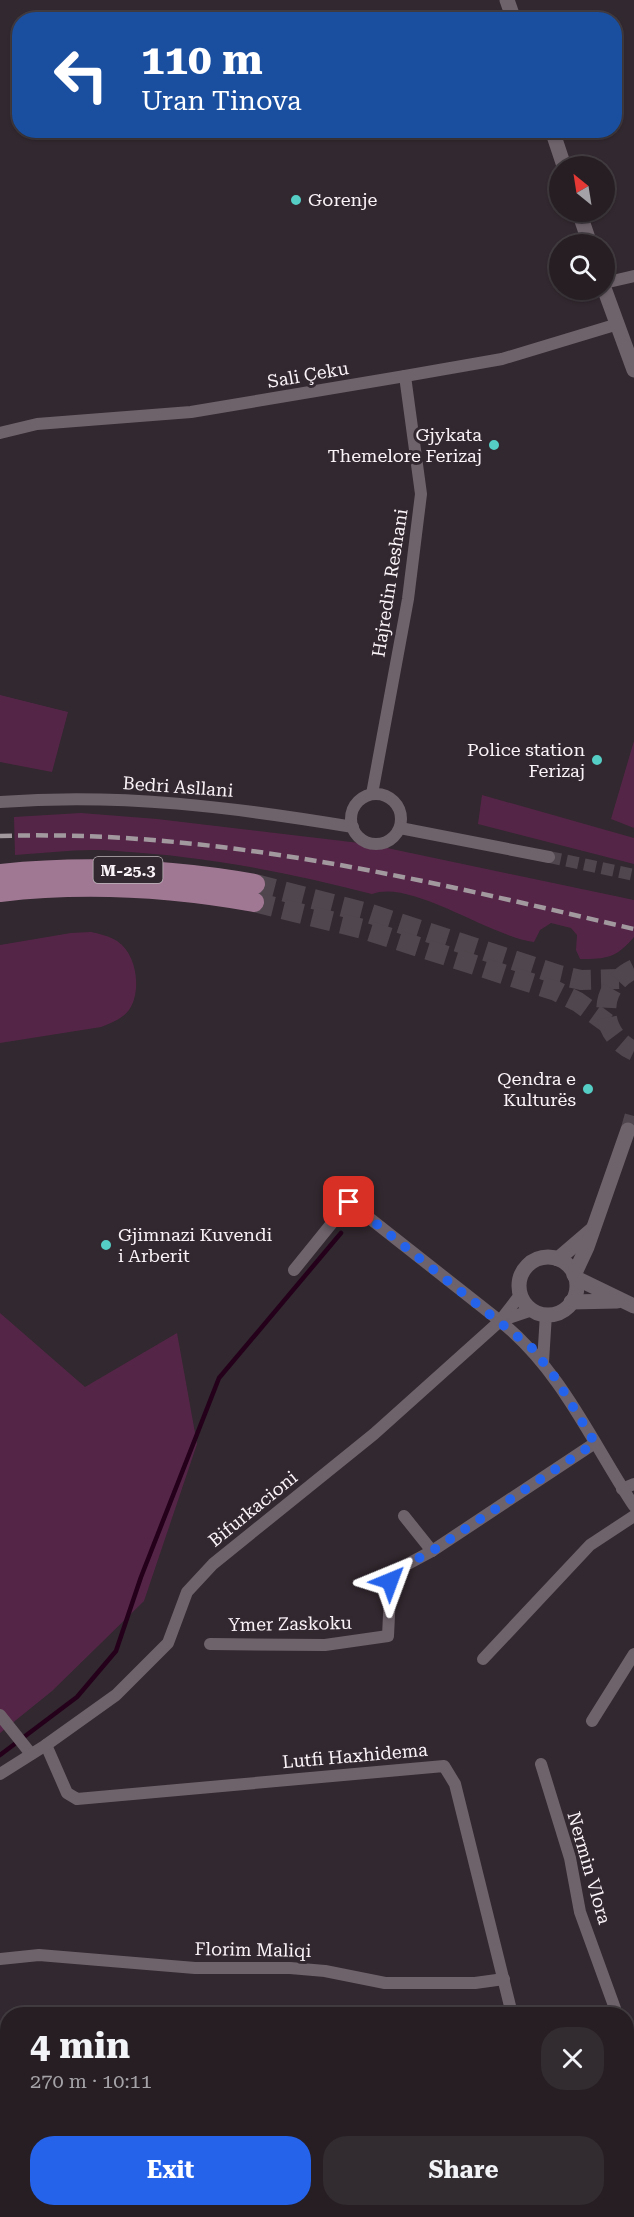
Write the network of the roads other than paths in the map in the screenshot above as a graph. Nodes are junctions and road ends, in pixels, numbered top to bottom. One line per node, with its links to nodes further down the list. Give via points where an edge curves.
1 (555, 138): 2 (street)
2 (561, 156)
3 (634, 276): 4 (street)
4 (615, 280)
5 (609, 300): 6 (street)
6 (618, 324): 7 (street); 8 (street, Sali Çeku, via 502,359)
7 (634, 370)
8 (405, 376): 9 (street, Sali Çeku, via 191,412 38,424); 10 (street, Hajredin Reshani, via 421,494 420,513)
9 (0, 433)
10 (372, 794): 12 (street, via 357,803); 13 (street, via 389,797 396,803)
11 (0, 802): 12 (street, Bedri Asllani, via 151,800)
12 (353, 827): 13 (street, via 363,840 380,844)
13 (400, 828): 14 (street)
14 (549, 857)
15 (0, 874): 16 (main road, M-25.3, via 92,869 185,873 254,893 137,887)
16 (0, 892)
17 (628, 1130): 18 (street)
18 (593, 1229): 19 (street); 21 (street)
19 (558, 1259): 21 (street, via 568,1265); 22 (street, via 545,1257 528,1265 521,1276)
20 (294, 1269): 26 (street, via 349,1202)
21 (575, 1277): 23 (street, via 576,1290); 24 (street)
22 (520, 1295): 25 (street); 26 (street)
23 (571, 1302): 24 (street); 25 (street, via 563,1310)
24 (627, 1304)
25 (539, 1312): 26 (street); 27 (street)
26 (500, 1321): 27 (street); 39 (street, Bifurkacioni, via 374,1434 213,1564 187,1592 168,1642 116,1695)
27 (543, 1362): 28 (street)
28 (595, 1443): 29 (street); 33 (street, Ymer Zaskoku)
29 (628, 1487): 30 (street)
30 (634, 1506)
31 (404, 1516): 33 (street)
32 (634, 1516): 36 (street, via 590,1545)
33 (432, 1551): 34 (street, Ymer Zaskoku, via 391,1573 388,1636 325,1645)
34 (210, 1644)
35 (634, 1654): 38 (street)
36 (483, 1659)
37 (0, 1715): 40 (street)
38 (592, 1721)
39 (46, 1745): 40 (street, Bifurkacioni); 44 (street, Lutfi Haxhidema, via 67,1793 76,1799 444,1766 455,1784)
40 (29, 1751): 42 (street, Bifurkacioni)
41 (541, 1764): 46 (street, Nermin Vlora, via 570,1858 580,1912)
42 (0, 1774)
43 (0, 1959): 44 (street, Florim Maliqi, via 39,1954 195,1968 290,1968 385,1983)
44 (504, 1979): 45 (street, Lutfi Haxhidema)
45 (510, 2007)
46 (614, 2007)

